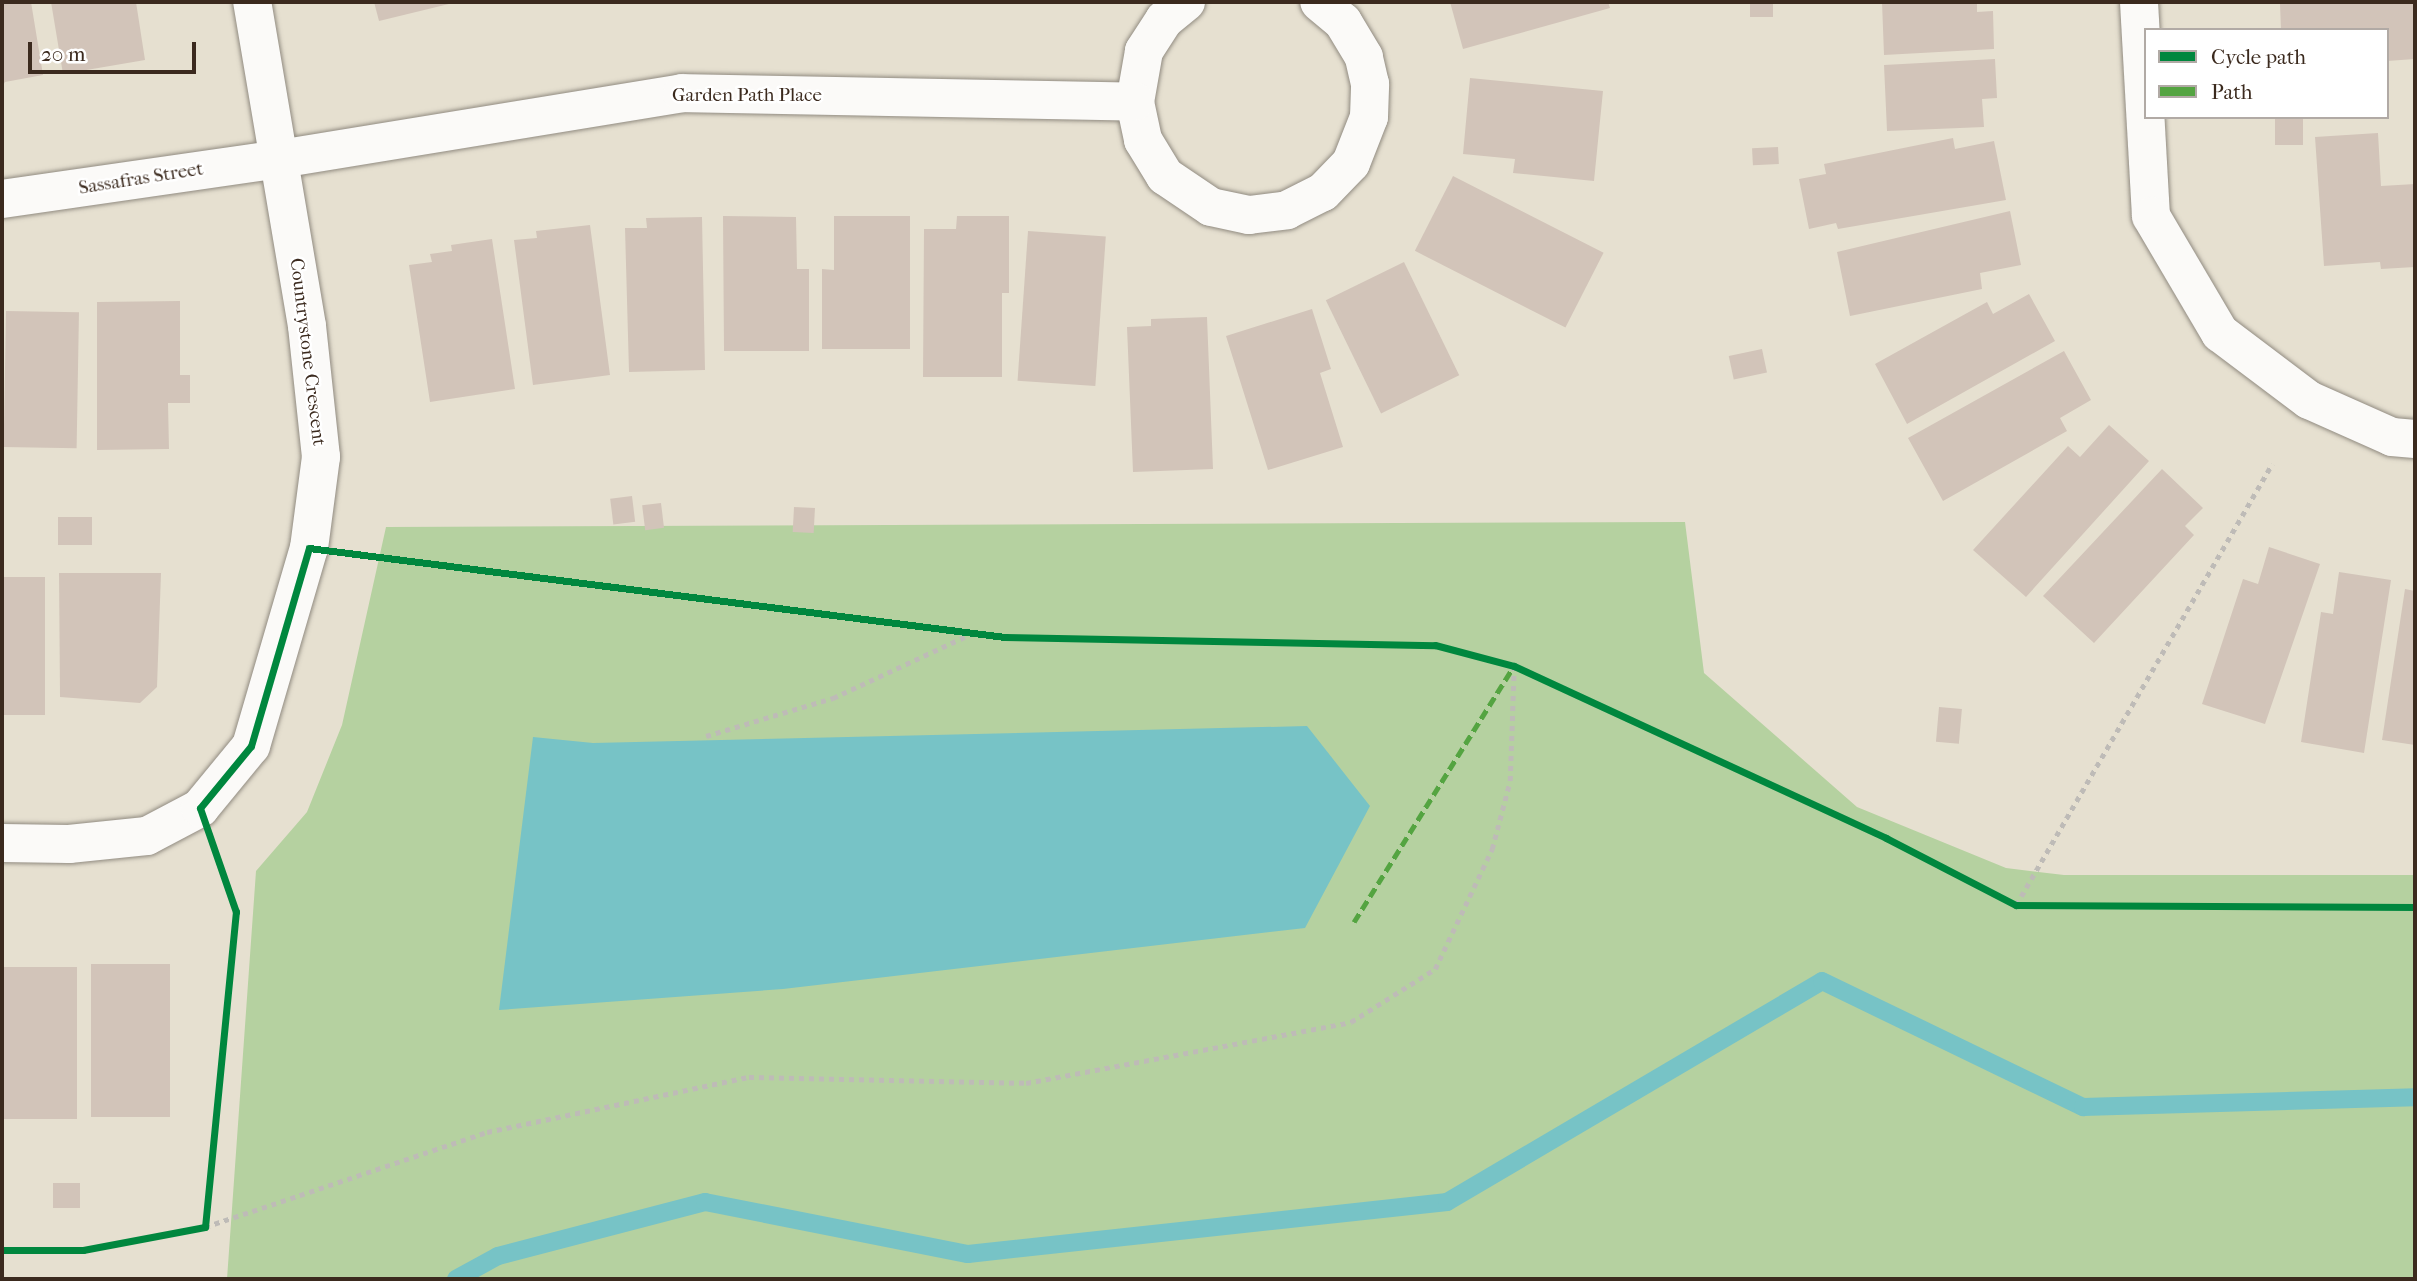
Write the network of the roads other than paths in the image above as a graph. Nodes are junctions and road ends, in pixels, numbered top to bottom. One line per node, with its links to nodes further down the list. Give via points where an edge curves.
1 (252, 2): 8 (street, Countrystone Crescent)
2 (1186, 2): 6 (street, via 1164,20 1144,51)
3 (1319, 2): 6 (street, via 1343,22 1364,57 1370,84 1369,117 1351,163 1323,192 1287,210 1249,215 1211,207 1165,176 1143,139)
4 (2139, 2): 5 (street)
5 (2144, 91)
6 (1135, 102): 8 (street, Garden Path Place, via 682,93)
7 (2146, 119): 10 (street, via 2151,216 2220,333 2309,400 2392,437)
8 (280, 159): 9 (street, Sassafras Street); 11 (street, Countrystone Crescent, via 307,326 321,457 309,548 251,746 200,808 147,836 69,844)
9 (2, 199)
10 (2415, 439)
11 (2, 843)

